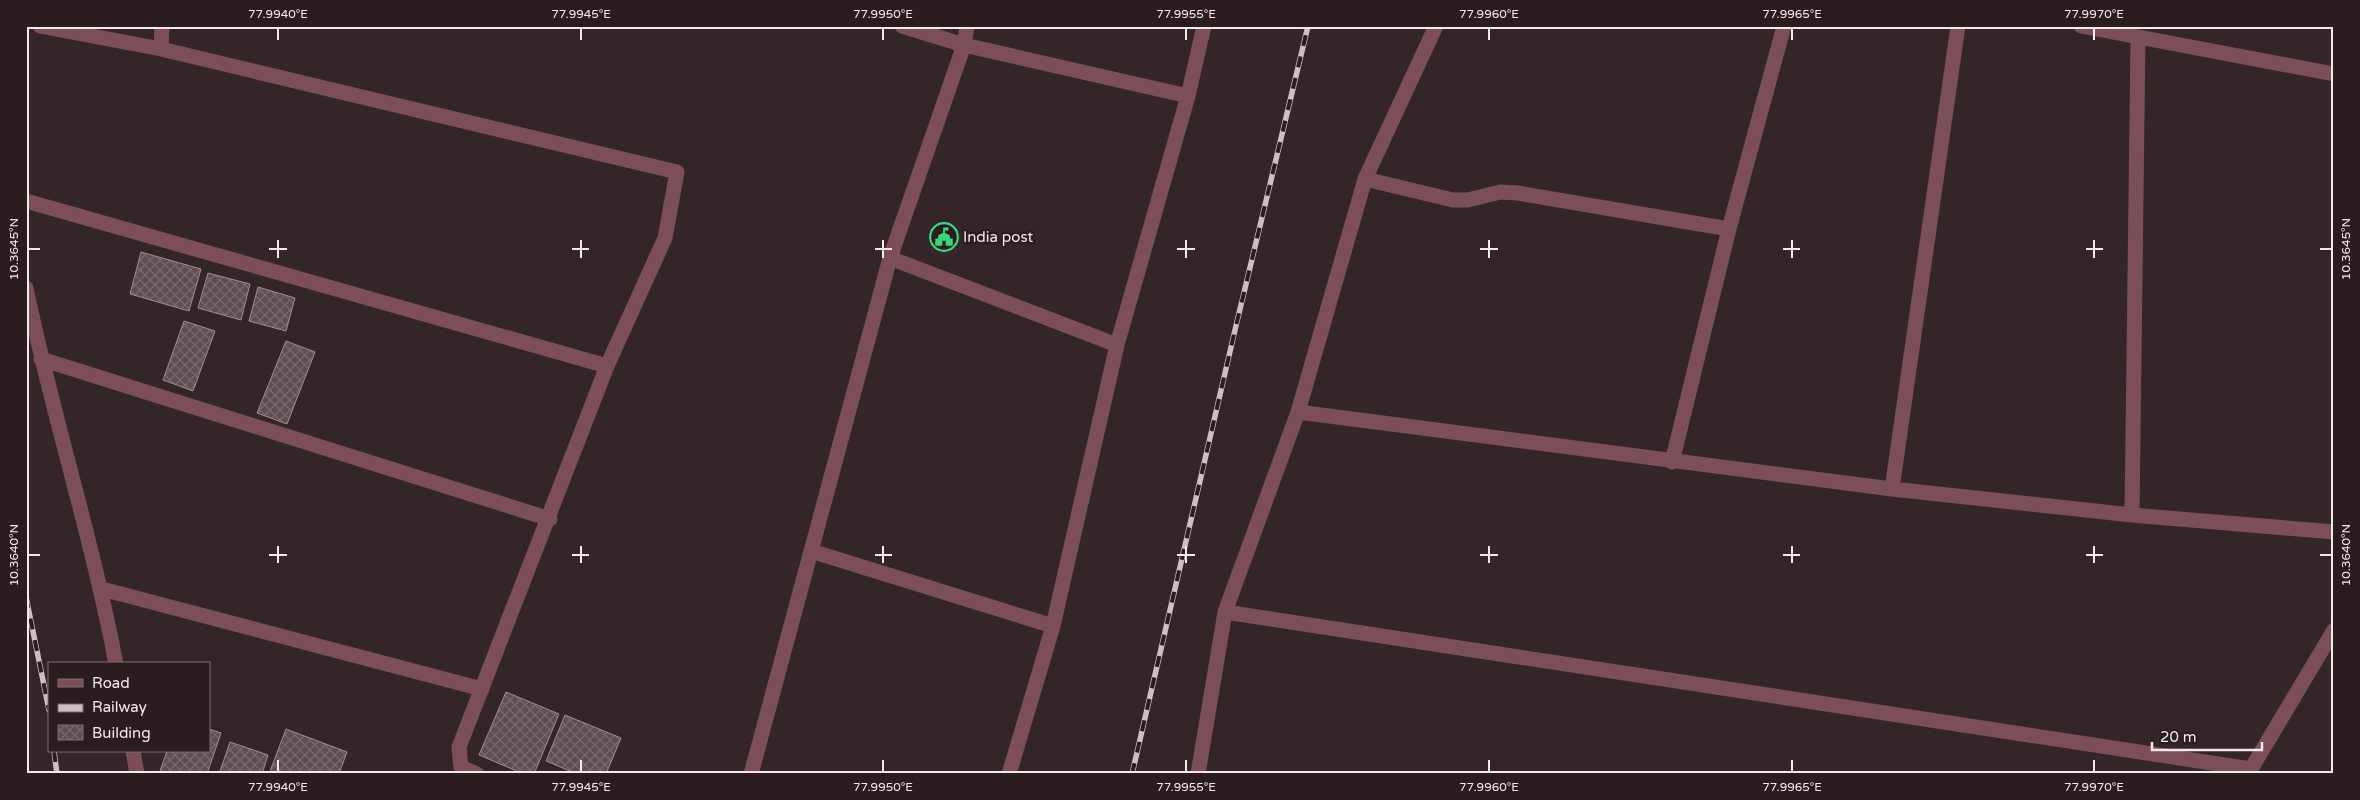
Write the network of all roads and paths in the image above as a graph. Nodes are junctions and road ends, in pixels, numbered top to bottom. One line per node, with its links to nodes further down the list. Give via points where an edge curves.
1 (40, 26): 12 (street)
2 (162, 26): 12 (street)
3 (902, 26): 11 (street)
4 (967, 26): 11 (street)
5 (1204, 26): 14 (street)
6 (1436, 26): 15 (street)
7 (1784, 26): 17 (street)
8 (1958, 26): 25 (street)
9 (2081, 26): 10 (street)
10 (2138, 38): 13 (street); 26 (street)
11 (964, 44): 14 (street); 18 (street)
12 (162, 49): 22 (street, via 677,172 665,238)
13 (2334, 74)
14 (1188, 96): 20 (street)
15 (1365, 179): 17 (street, via 1452,200 1468,200 1500,192 1518,193); 23 (street)
16 (26, 201): 22 (street)
17 (1729, 229): 24 (street)
18 (890, 258): 20 (street); 29 (street)
19 (26, 288): 21 (street)
20 (1117, 345): 32 (street)
21 (41, 359): 27 (street); 30 (street)
22 (607, 366): 27 (street)
23 (1298, 412): 24 (street); 31 (street)
24 (1672, 462): 25 (street)
25 (1892, 489): 26 (street)
26 (2132, 515): 28 (street)
27 (550, 518): 35 (street)
28 (2334, 532)
29 (811, 551): 32 (street); 40 (street)
30 (102, 589): 34 (street); 35 (street)
31 (1226, 612): 37 (street); 42 (street)
32 (1054, 626): 41 (street)
33 (2334, 630): 37 (street)
34 (116, 662)
35 (482, 689): 39 (street, via 459,747 461,768)
36 (133, 752): 38 (street)
37 (2249, 771)
38 (137, 774)
39 (477, 774)
40 (751, 774)
41 (1009, 774)
42 (1198, 774)

